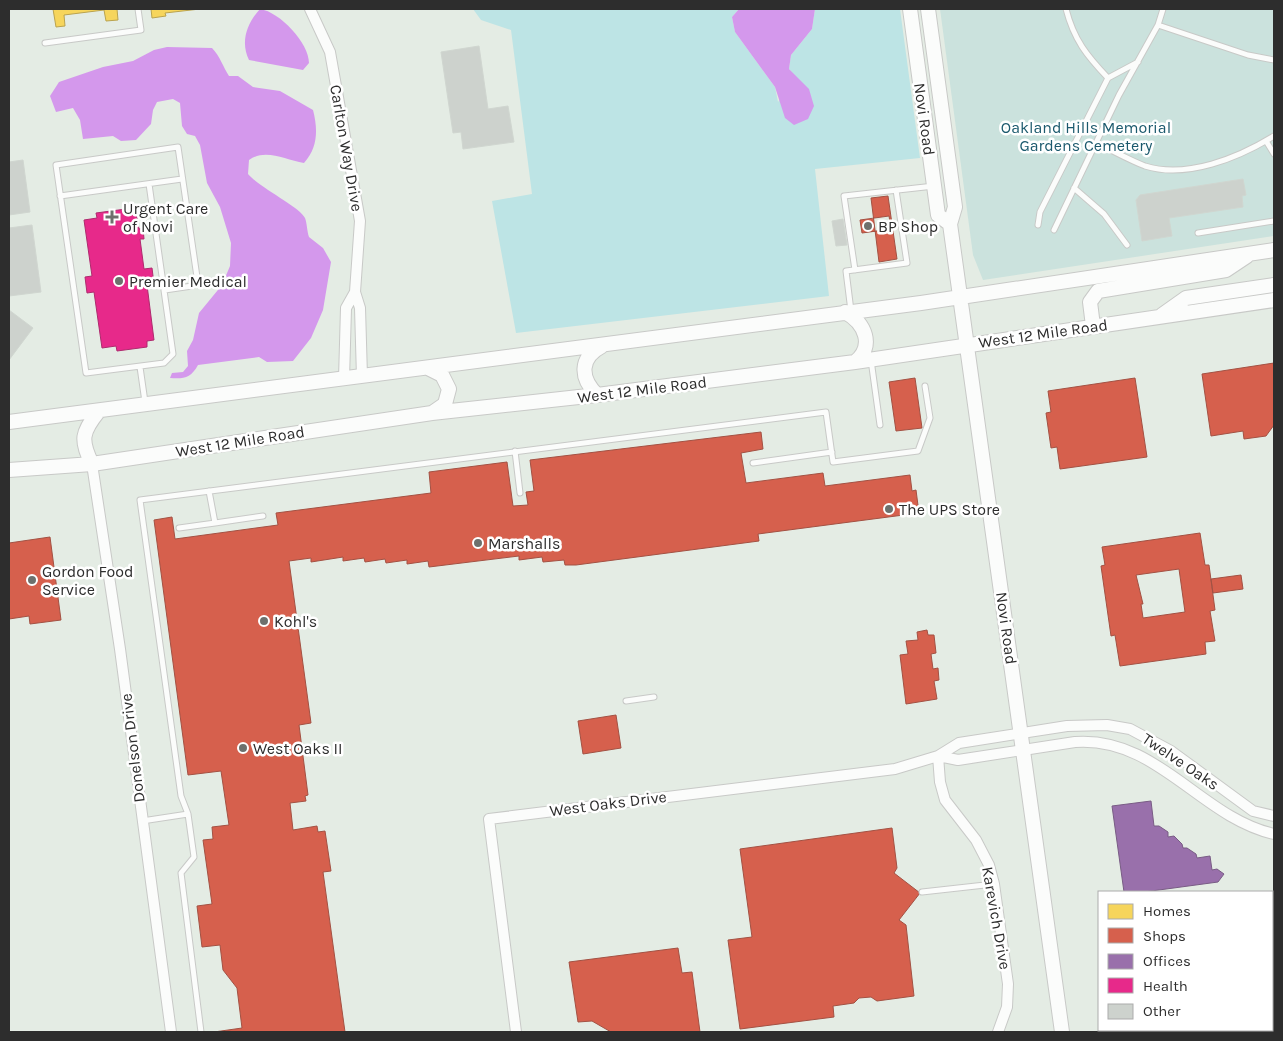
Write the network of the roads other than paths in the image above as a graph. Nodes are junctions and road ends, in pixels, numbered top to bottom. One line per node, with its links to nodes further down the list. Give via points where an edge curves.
1 (138, 9): 8 (lane, via 141,30)
2 (310, 9): 33 (street, Carlton Way Drive, via 330,52 360,220)
3 (910, 9): 18 (main road, Novi Road)
4 (928, 9): 23 (main road, Novi Road, via 955,207)
5 (1066, 9): 11 (lane, via 1085,54)
6 (1163, 9): 7 (lane)
7 (1158, 25): 9 (lane, via 1248,55); 10 (lane)
8 (45, 43)
9 (1274, 60)
10 (1138, 62): 11 (lane); 14 (lane)
11 (1108, 78): 24 (lane, via 1040,212)
12 (1274, 136): 13 (lane)
13 (1266, 141): 14 (lane, via 1207,165 1172,171 1145,166); 15 (lane)
14 (1096, 143): 19 (lane)
15 (1274, 154)
16 (182, 179): 17 (lane); 21 (lane, via 178,147 56,165); 32 (lane, via 196,277 192,286)
17 (149, 184): 21 (lane); 32 (lane)
18 (934, 186): 20 (lane); 23 (main road, Novi Road, via 938,215)
19 (1074, 188): 25 (lane); 27 (lane, via 1104,214)
20 (896, 190): 30 (lane, via 907,263); 30 (lane, via 844,196)
21 (60, 196): 43 (lane, via 86,373)
22 (1274, 221): 26 (lane)
23 (950, 224): 34 (main road, Novi Road)
24 (1038, 225)
25 (1054, 230)
26 (1198, 233)
27 (1126, 245)
28 (1274, 250): 29 (main road)
29 (1251, 254): 34 (main road); 38 (main road, via 1226,270 1098,290 1090,302)
30 (855, 270): 36 (lane, via 846,271)
31 (1274, 285): 37 (main road, via 1186,298)
32 (165, 290): 43 (lane, via 173,354 164,363)
33 (355, 292): 45 (street, Carlton Way Drive, via 360,308); 46 (street, Carlton Way Drive, via 346,308)
34 (961, 297): 36 (main road); 39 (main road, Novi Road)
35 (1274, 300): 37 (main road, West 12 Mile Road)
36 (848, 312): 40 (main road); 42 (main road, via 862,325 866,335 862,356)
37 (1159, 316): 38 (main road, West 12 Mile Road)
38 (1093, 326): 39 (main road, West 12 Mile Road)
39 (967, 344): 41 (main road, West 12 Mile Road); 66 (main road, Novi Road)
40 (605, 345): 44 (main road); 48 (main road, via 586,361 584,374 588,386)
41 (871, 360): 42 (main road, West 12 Mile Road); 53 (lane)
42 (855, 362): 48 (main road, West 12 Mile Road)
43 (140, 367): 49 (lane)
44 (428, 368): 45 (main road); 51 (main road, via 442,375 449,389 444,404)
45 (362, 377): 46 (main road)
46 (344, 379): 49 (main road)
47 (924, 386): 55 (lane, via 930,418 918,451 833,462)
48 (597, 395): 51 (main road, West 12 Mile Road)
49 (145, 405): 50 (main road)
50 (98, 412): 52 (main road); 57 (main road, via 88,424 84,436 85,449)
51 (432, 413): 57 (main road, West 12 Mile Road)
52 (9, 422)
53 (880, 425)
54 (515, 451): 55 (lane, via 826,412); 59 (lane); 60 (lane)
55 (832, 452): 56 (lane)
56 (753, 463)
57 (92, 464): 58 (main road, West 12 Mile Road); 71 (street, Donelson Drive, via 120,649)
58 (9, 470)
59 (210, 491): 62 (lane); 69 (lane, via 140,500 181,796)
60 (520, 493)
61 (262, 516): 62 (lane)
62 (214, 523): 63 (lane)
63 (178, 528)
64 (654, 697): 65 (lane)
65 (626, 701)
66 (1022, 734): 67 (main road, Novi Road); 68 (street, West Oaks Drive, via 960,743); 70 (street, Twelve Oaks, via 1067,726 1106,725 1130,729 1171,751 1253,811)
67 (1024, 749): 68 (street, West Oaks Drive, via 958,760); 72 (street, Twelve Oaks, via 1091,741 1109,743 1146,758 1238,821); 79 (main road, Novi Road)
68 (938, 756): 73 (street, Karevich Drive, via 945,800 980,846); 77 (street, West Oaks Drive, via 895,769 853,775 489,819)
69 (188, 814): 71 (lane); 76 (lane, via 194,857 181,873)
70 (1274, 816)
71 (141, 821): 75 (street, Donelson Drive)
72 (1274, 834)
73 (994, 884): 74 (lane); 78 (street, Karevich Drive, via 1008,984 1007,1007)
74 (922, 892)
75 (171, 1032)
76 (201, 1032)
77 (516, 1032)
78 (998, 1032)
79 (1062, 1032)

